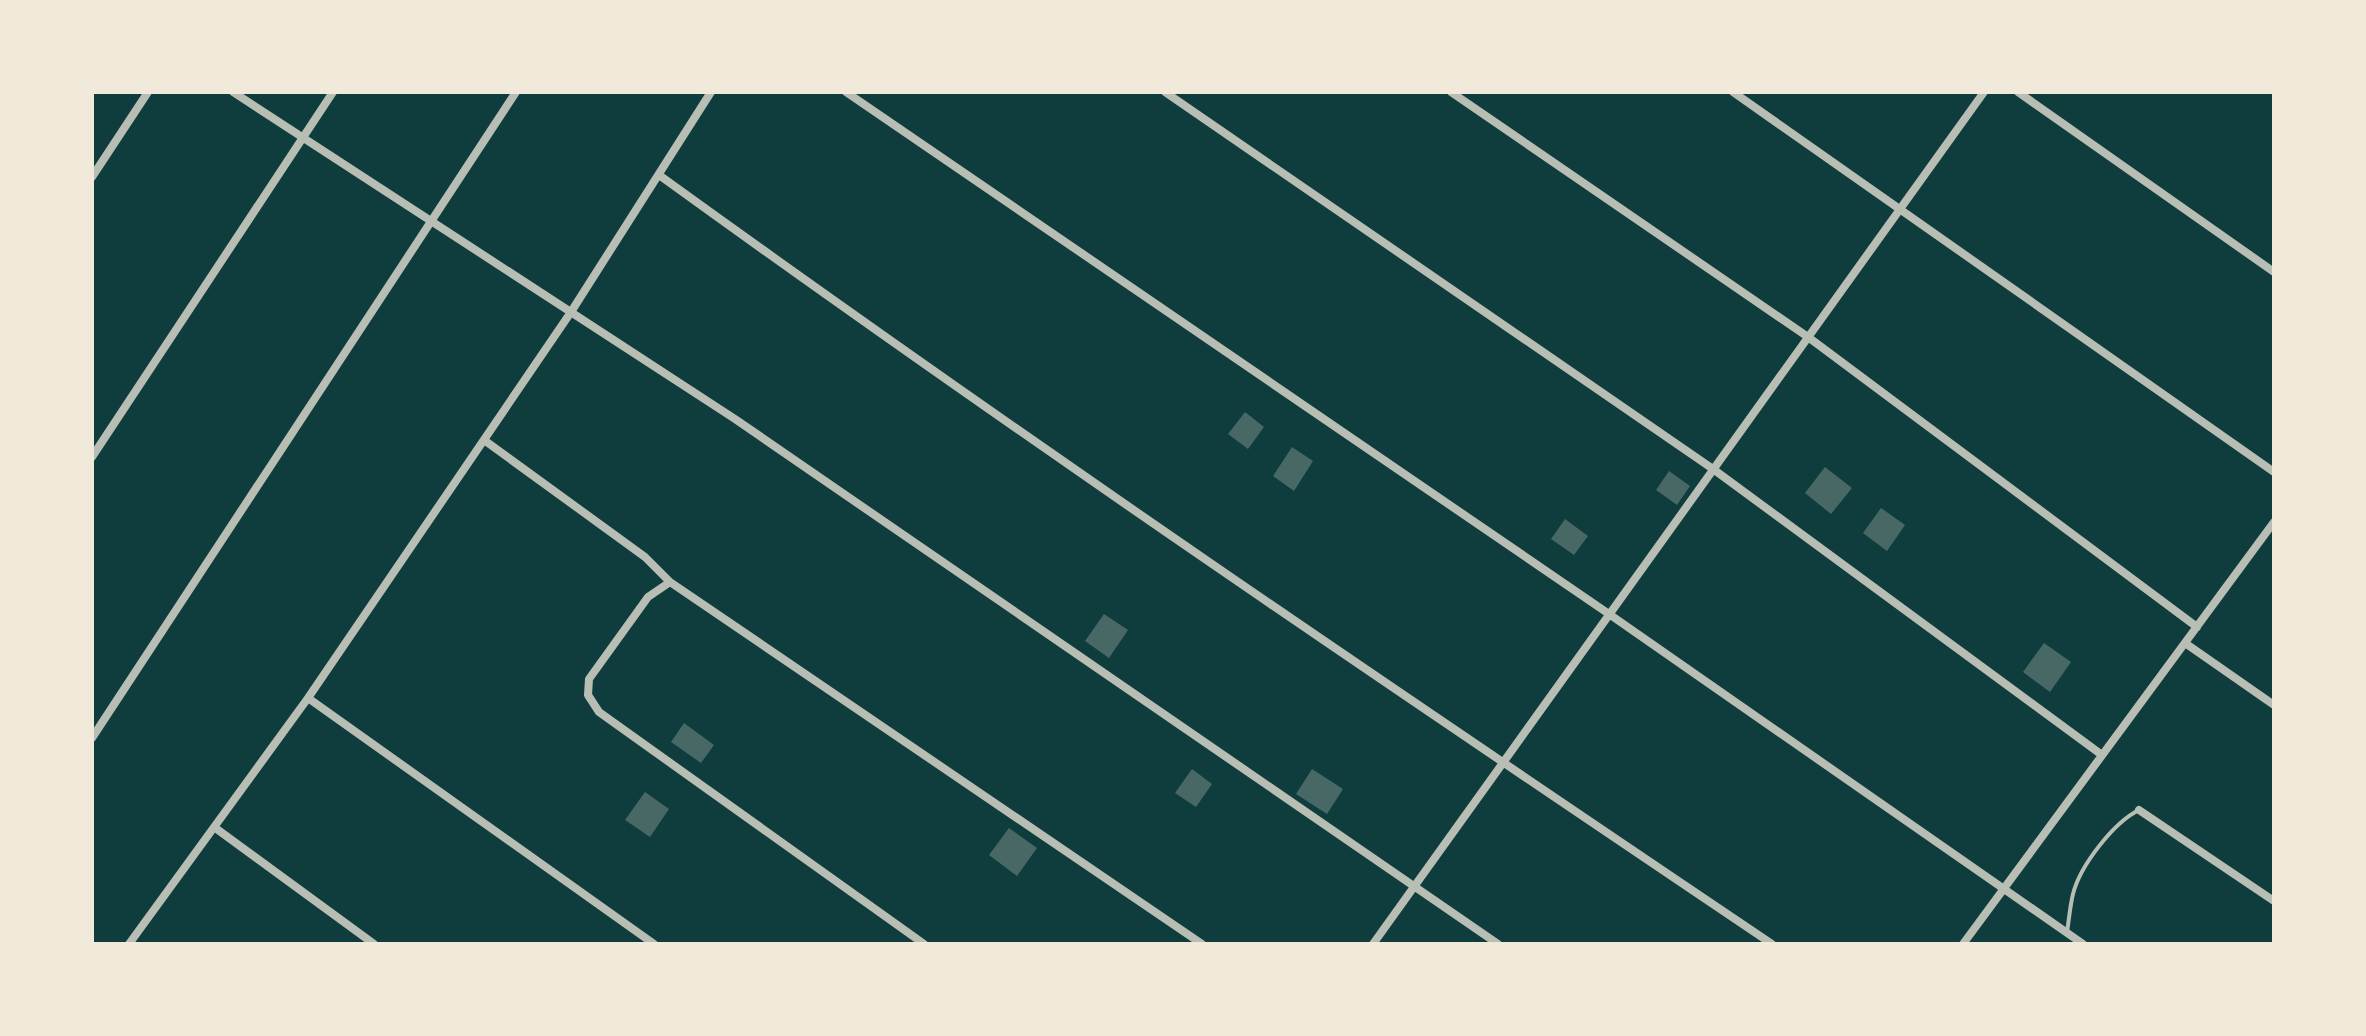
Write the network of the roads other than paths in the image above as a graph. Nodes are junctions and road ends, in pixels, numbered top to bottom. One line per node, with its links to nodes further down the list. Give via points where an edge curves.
1 (148, 92): 14 (street)
2 (233, 92): 12 (street)
3 (333, 92): 12 (street)
4 (516, 92): 16 (street)
5 (711, 92): 13 (street)
6 (846, 92): 26 (street)
7 (1165, 92): 22 (street)
8 (1451, 92): 19 (street)
9 (1733, 92): 15 (street)
10 (1984, 92): 15 (street)
11 (2018, 92): 17 (street)
12 (303, 138): 16 (street); 21 (street)
13 (659, 175): 18 (street); 33 (street, via 844,309)
14 (92, 177)
15 (1900, 208): 19 (street); 23 (street)
16 (433, 222): 18 (street); 31 (street)
17 (2274, 272)
18 (571, 312): 20 (street); 36 (street, via 735,419)
19 (1808, 337): 22 (street); 27 (street)
20 (484, 440): 25 (street, via 645,557); 29 (street)
21 (92, 457)
22 (1713, 469): 26 (street); 32 (street)
23 (2274, 472)
24 (2274, 522): 27 (street)
25 (670, 582): 43 (street, via 648,597 589,679 588,695 599,712); 44 (street)
26 (1609, 614): 33 (street); 37 (street)
27 (2197, 627): 28 (street)
28 (2185, 643): 30 (street); 32 (street)
29 (308, 698): 35 (street); 42 (street)
30 (2274, 705)
31 (92, 738)
32 (2102, 755): 37 (street)
33 (1503, 763): 36 (street); 47 (street)
34 (2139, 810): 38 (street); 39 (lane, via 2123,818 2102,841 2074,891)
35 (214, 827): 40 (street); 41 (street)
36 (1413, 887): 45 (street); 46 (street)
37 (2004, 888): 39 (street); 48 (street)
38 (2274, 901)
39 (2067, 932): 49 (street)
40 (129, 944)
41 (374, 944)
42 (654, 944)
43 (924, 944)
44 (1202, 944)
45 (1373, 944)
46 (1498, 944)
47 (1772, 944)
48 (1963, 944)
49 (2083, 944)

